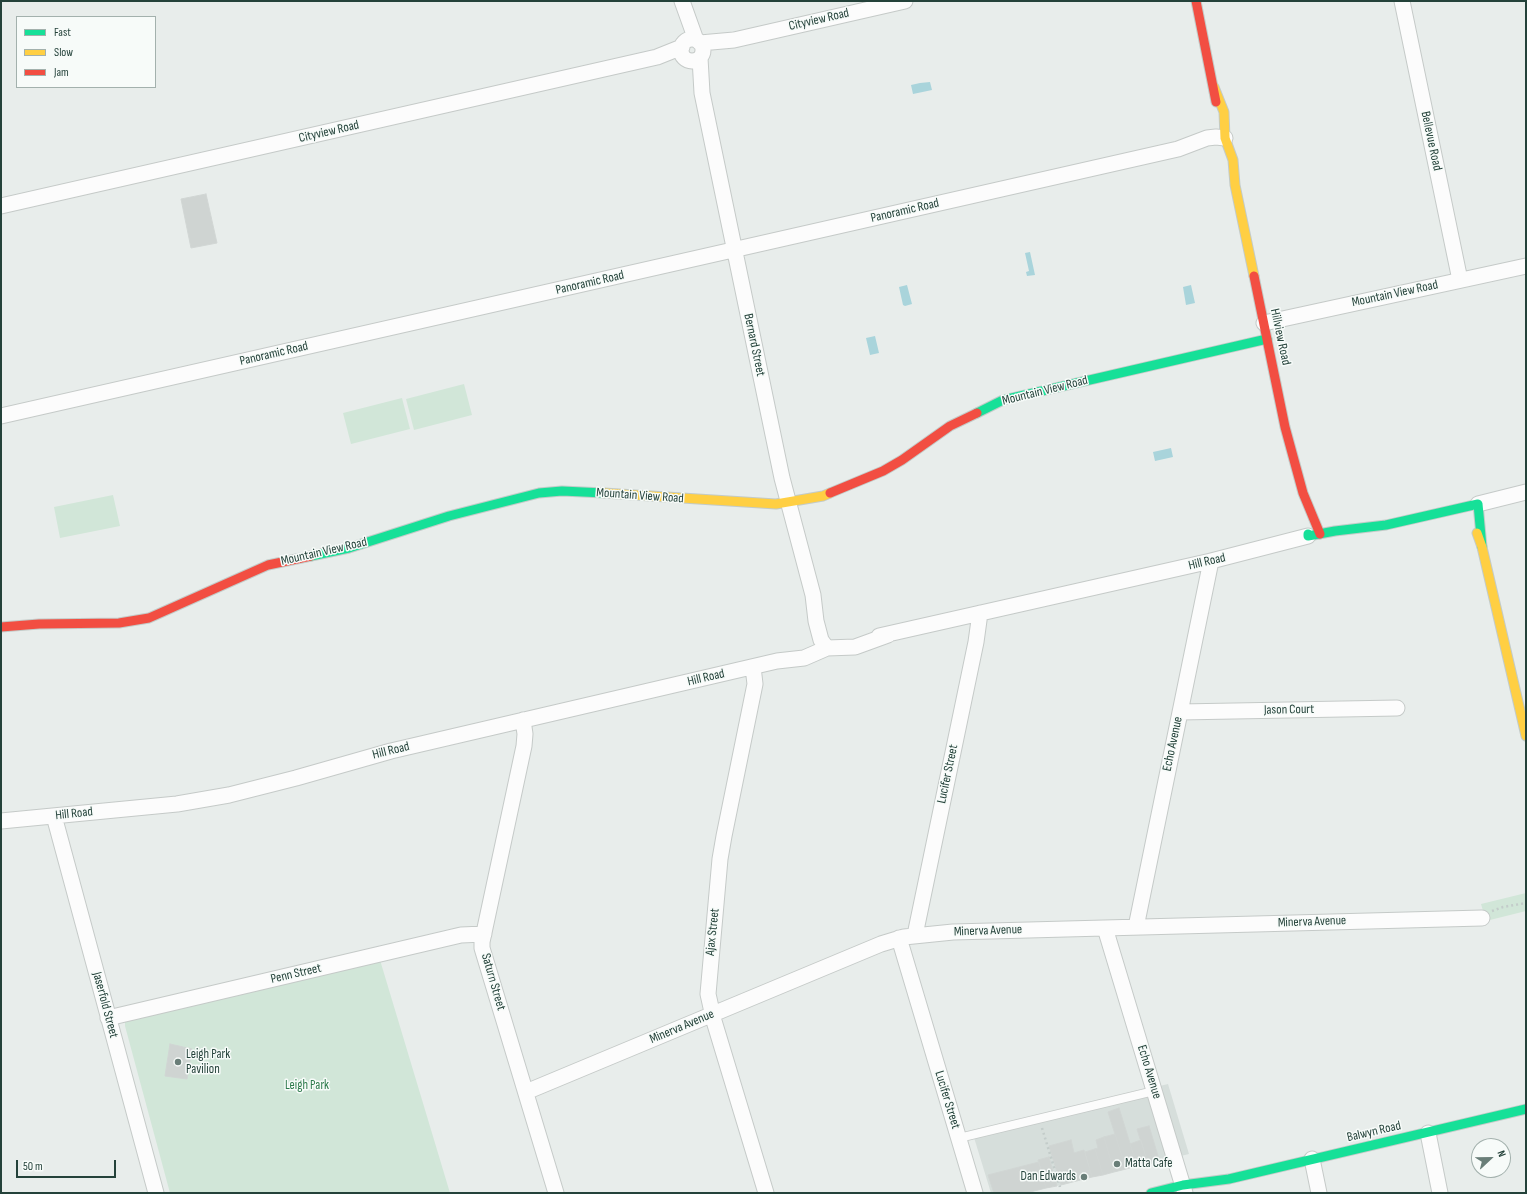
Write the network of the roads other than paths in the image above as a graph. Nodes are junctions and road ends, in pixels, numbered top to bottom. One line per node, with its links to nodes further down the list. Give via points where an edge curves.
1 (905, 1): 5 (street, Cityview Road)
2 (1196, 1): 6 (street, Hillview Road, via 1214,87 1224,112)
3 (1402, 1): 10 (street, Bellevue Road)
4 (683, 4): 5 (street, Bernard Street)
5 (692, 50): 7 (street, Cityview Road); 8 (street, Bernard Street)
6 (1220, 139): 8 (street, Panoramic Road); 11 (street, Hillview Road, via 1233,160 1235,185)
7 (1, 206)
8 (734, 250): 13 (street, Panoramic Road); 15 (street, Bernard Street)
9 (1526, 266): 10 (street, Mountain View Road)
10 (1460, 280): 11 (street, Mountain View Road)
11 (1264, 323): 12 (street, Hillview Road)
12 (1267, 339): 15 (street, Mountain View Road, via 1002,400 950,426 883,471 833,493); 17 (street, Hillview Road, via 1282,411)
13 (1, 416)
14 (1526, 492): 16 (street, Hill Road)
15 (788, 502): 20 (street, Mountain View Road, via 762,503 570,491 539,493 449,516 355,546 268,565 149,618 119,623); 21 (street, Bernard Street, via 813,594 821,612)
16 (1472, 505): 17 (street, Hill Road, via 1386,525); 23 (street)
17 (1314, 535): 18 (street, Hill Road)
18 (1211, 561): 19 (street, Hill Road); 25 (street, Echo Avenue)
19 (980, 613): 21 (street, Hill Road, via 888,635 855,647); 34 (street, Lucifer Street)
20 (1, 627)
21 (825, 642): 22 (street, Hill Road, via 804,658)
22 (754, 666): 26 (street, Hill Road); 36 (street, Ajax Street, via 755,684 720,859 708,983)
23 (1523, 706): 27 (street)
24 (1397, 708): 25 (street, Jason Court)
25 (1180, 712): 31 (street, Echo Avenue)
26 (523, 720): 28 (street, Hill Road, via 391,751 222,796 177,804); 33 (street, Saturn Street, via 524,746)
27 (1526, 736)
28 (54, 816): 29 (street, Hill Road); 37 (street, Jaserfold Street)
29 (1, 821)
30 (1486, 914): 31 (street, Minerva Avenue)
31 (1136, 927): 32 (street, Minerva Avenue)
32 (1105, 928): 34 (street, Minerva Avenue); 38 (street, Echo Avenue)
33 (484, 934): 37 (street, Penn Street, via 461,934); 39 (street, Saturn Street, via 484,956)
34 (915, 935): 35 (street, Minerva Avenue)
35 (899, 938): 36 (street, Minerva Avenue); 42 (street, Lucifer Street)
36 (712, 1014): 39 (street, Minerva Avenue); 48 (street, Ajax Street)
37 (108, 1018): 46 (street, Jaserfold Street)
38 (1154, 1091): 42 (lane); 44 (street, Echo Avenue)
39 (526, 1092): 47 (street, Saturn Street)
40 (1526, 1109): 41 (street, Balwyn Road)
41 (1428, 1133): 43 (street, Balwyn Road); 52 (street)
42 (959, 1138): 49 (street, Lucifer Street)
43 (1312, 1159): 44 (street, Balwyn Road); 51 (street)
44 (1186, 1190): 45 (street, Balwyn Road)
45 (1168, 1191): 50 (street, Balwyn Road)
46 (156, 1193)
47 (556, 1193)
48 (766, 1193)
49 (975, 1193)
50 (1151, 1193)
51 (1318, 1193)
52 (1440, 1193)

